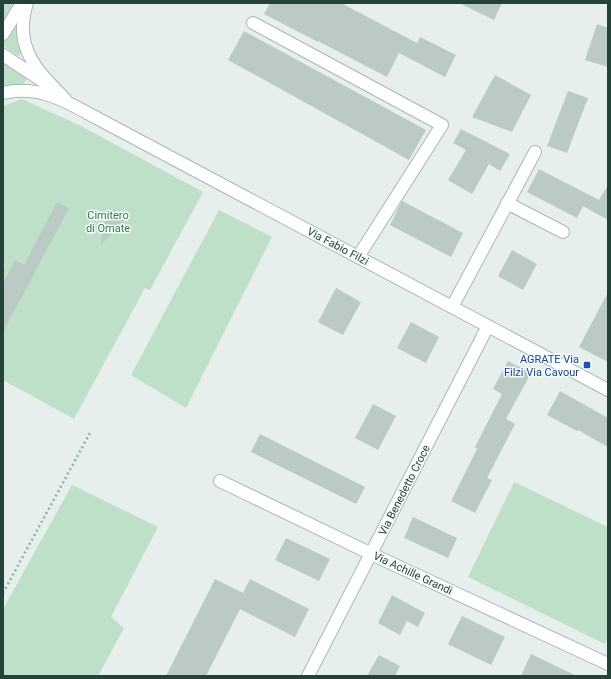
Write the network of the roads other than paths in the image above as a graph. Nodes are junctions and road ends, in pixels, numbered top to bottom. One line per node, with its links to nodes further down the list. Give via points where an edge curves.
1 (22, 3): 4 (street)
2 (27, 3): 6 (street, Via Fabio Filzi, via 22,30 27,51 34,64)
3 (253, 23): 12 (street, via 442,125)
4 (3, 34)
5 (3, 55): 6 (street, Via Fabio Filzi)
6 (57, 91): 8 (street, Via Fabio Filzi)
7 (3, 93): 8 (street, Via Fabio Filzi, via 35,92)
8 (67, 102): 12 (street, Via Fabio Filzi)
9 (534, 152): 10 (street)
10 (507, 203): 11 (street); 13 (street)
11 (563, 232)
12 (358, 256): 13 (street, Via Fabio Filzi)
13 (452, 307): 14 (street, Via Fabio Filzi)
14 (488, 326): 15 (street, Via Fabio Filzi); 17 (street, Via Benedetto Croce)
15 (608, 390)
16 (220, 481): 17 (street, Via Achille Grandi)
17 (372, 554): 18 (street, Via Achille Grandi); 19 (street, Via Benedetto Croce)
18 (608, 664)
19 (308, 676)

